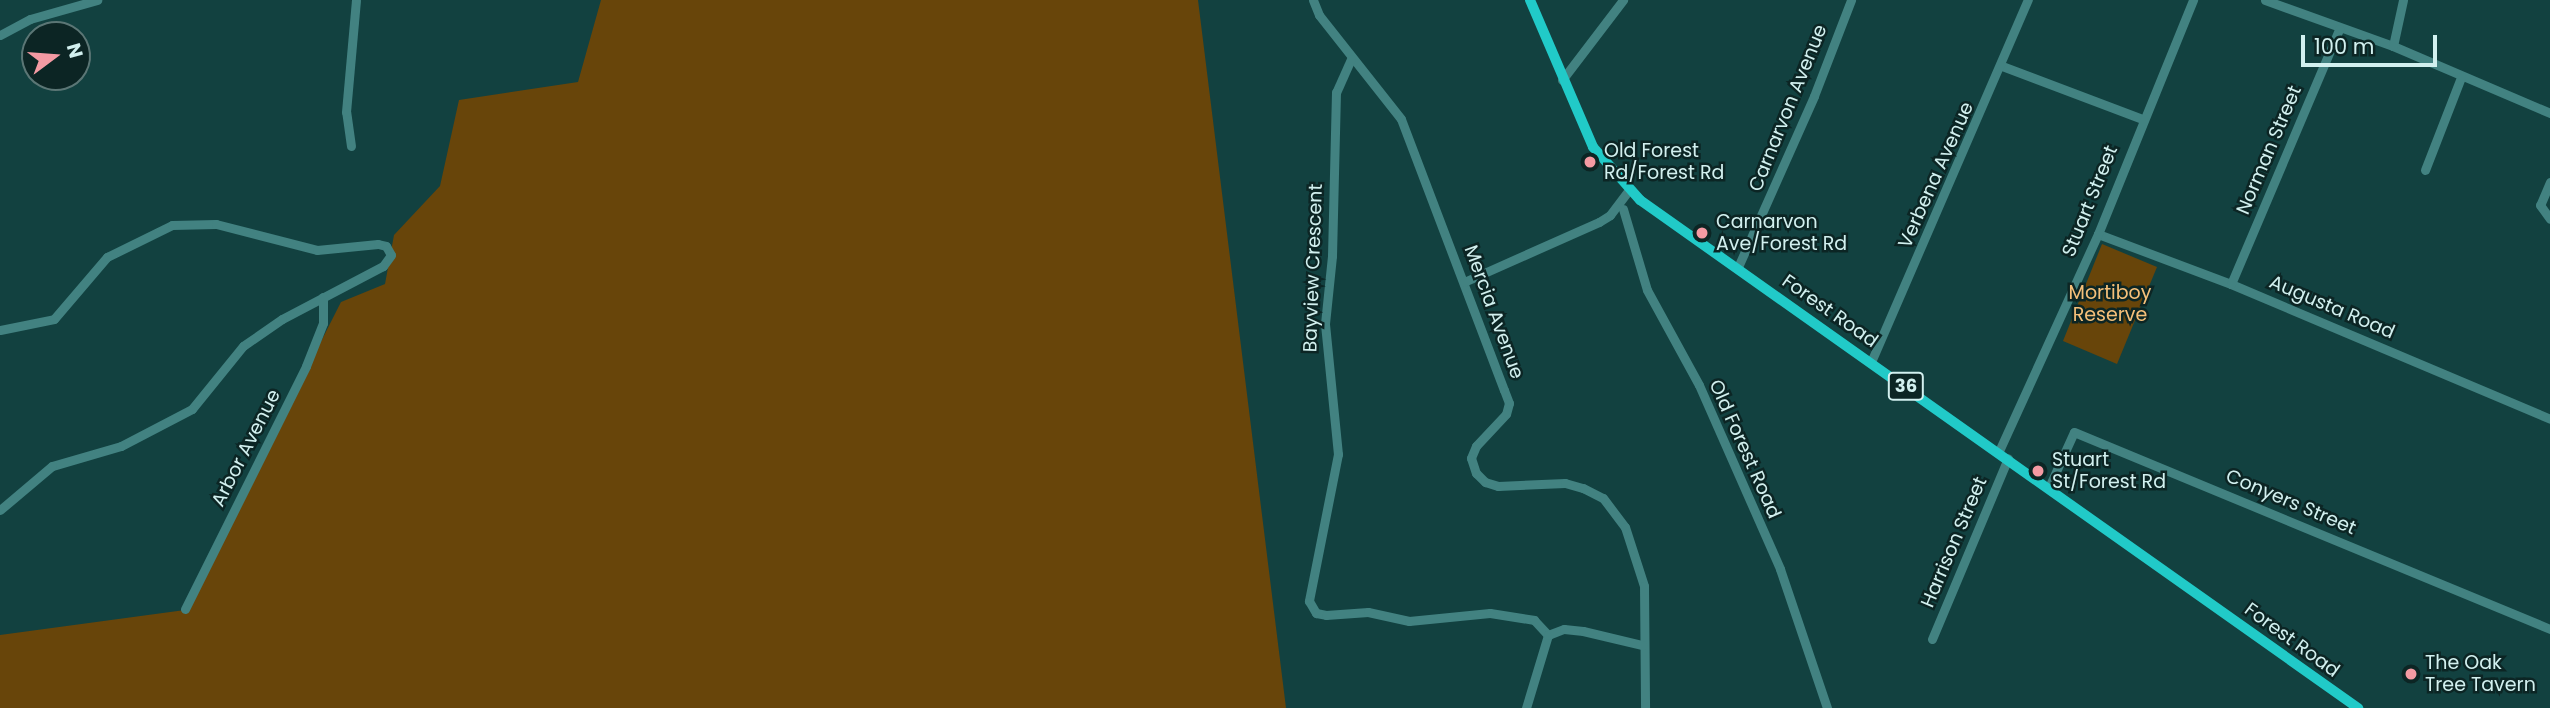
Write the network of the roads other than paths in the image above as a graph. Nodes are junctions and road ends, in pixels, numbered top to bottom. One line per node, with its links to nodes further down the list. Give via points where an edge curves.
1 (97, 0): 12 (street, via 30,19)
2 (356, 0): 20 (street, via 346,112)
3 (1313, 0): 14 (street, Mercia Avenue)
4 (1530, 0): 17 (main road, Forest Road / 36)
5 (1623, 0): 17 (street)
6 (1851, 0): 29 (street, Carnarvon Avenue)
7 (2028, 0): 15 (street, Verbena Avenue)
8 (2193, 0): 19 (street, Stuart Street)
9 (2265, 0): 11 (street)
10 (2403, 0): 13 (street)
11 (2339, 29): 13 (street); 31 (street, Norman Street)
12 (0, 35)
13 (2393, 46): 16 (street)
14 (1351, 60): 30 (street, Mercia Avenue, via 1401,118); 41 (street, Bayview Crescent, via 1336,92 1332,256 1325,324 1338,454 1309,601 1316,613 1368,612 1409,621 1490,613 1518,615 1534,620)
15 (2002, 66): 19 (street); 34 (street, Verbena Avenue)
16 (2461, 77): 18 (street); 21 (street)
17 (1562, 80): 23 (main road, Forest Road / 36, via 1593,147)
18 (2550, 113)
19 (2142, 118): 28 (street, Stuart Street)
20 (351, 146)
21 (2425, 170)
22 (2550, 182): 27 (street, via 2540,205)
23 (1629, 190): 24 (main road, Forest Road / 36); 26 (street)
24 (1640, 200): 25 (street); 29 (main road, Forest Road / 36)
25 (1623, 209): 26 (street); 46 (street, Old Forest Road, via 1647,290 1699,385 1780,569)
26 (1610, 215): 30 (street)
27 (2550, 219)
28 (2098, 234): 31 (street, Augusta Road); 36 (street, Stuart Street)
29 (1738, 267): 34 (main road, Forest Road / 36)
30 (1464, 282): 43 (street, Mercia Avenue, via 1509,404 1506,414 1476,446 1471,458 1476,472 1498,486 1565,484 1583,488 1617,512 1644,586)
31 (2231, 284): 35 (street, Augusta Road)
32 (323, 297): 33 (street, via 386,264 388,247 373,244 317,250 216,224 172,225 107,257 54,319); 38 (street, via 243,346 192,409 121,446 52,466); 39 (street, Arbor Avenue, via 323,323 303,373)
33 (0, 330)
34 (1871, 362): 36 (main road, Forest Road / 36)
35 (2550, 419)
36 (2003, 455): 37 (main road, Forest Road / 36); 42 (street, Harrison Street)
37 (2049, 487): 40 (street, Conyers Street, via 2074,432); 47 (main road, Forest Road / 36)
38 (0, 510)
39 (185, 609)
40 (2550, 629)
41 (1548, 635): 43 (street, via 1552,631 1583,631); 44 (street)
42 (1932, 639)
43 (1642, 645): 45 (street, Mercia Avenue)
44 (1526, 708)
45 (1645, 708)
46 (1827, 708)
47 (2358, 708)

